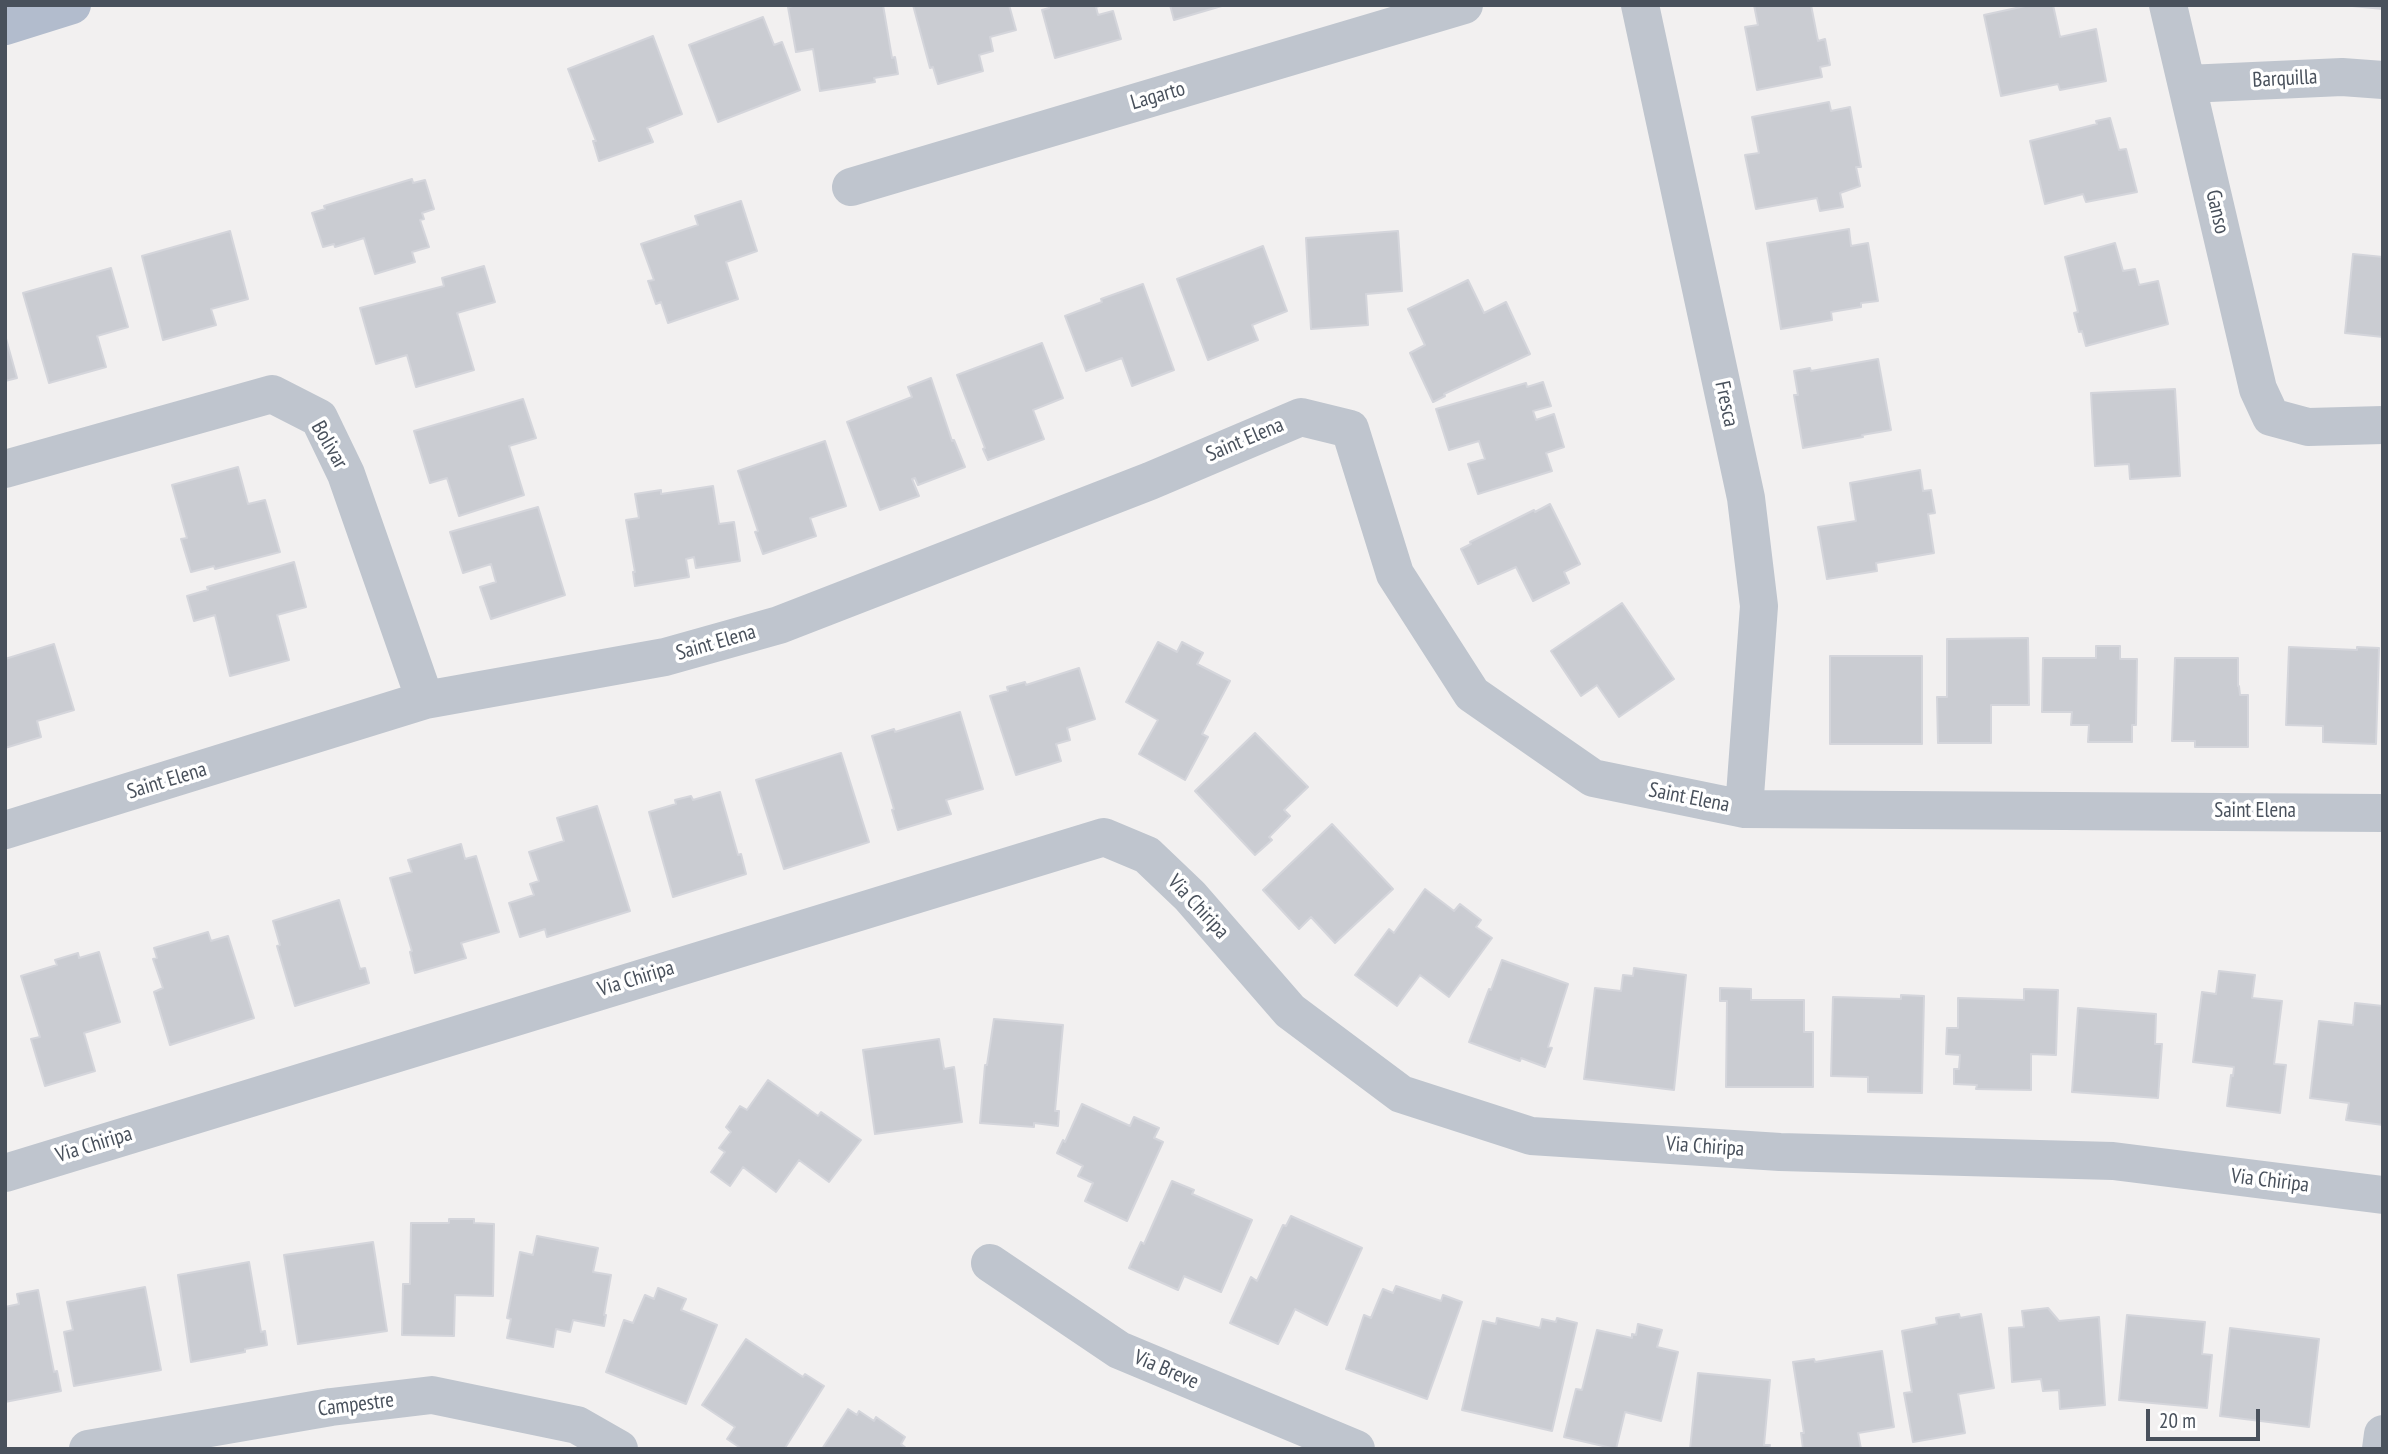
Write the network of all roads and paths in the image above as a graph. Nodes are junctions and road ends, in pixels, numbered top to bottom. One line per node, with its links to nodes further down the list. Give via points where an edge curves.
1 (72, 5): 5 (main road)
2 (1464, 5): 8 (street, Lagarto)
3 (1640, 5): 12 (street, Fresca, via 1746,498 1759,606)
4 (2168, 5): 7 (street, Ganso)
5 (5, 26)
6 (2383, 80): 7 (street, Barquilla, via 2342,77)
7 (2187, 84): 9 (street, Ganso, via 2258,389 2272,417 2308,427)
8 (851, 187)
9 (2383, 425)
10 (5, 469): 11 (street, Bolivar, via 272,394 318,418 346,474)
11 (425, 700): 12 (street, Saint Elena, via 665,657 779,625 1150,481 1301,417 1350,429 1395,574 1472,694 1593,778); 14 (street, Saint Elena)
12 (1744, 809): 13 (street, Saint Elena)
13 (2383, 813)
14 (5, 830)
15 (5, 1172): 16 (street, Via Chiripa, via 1104,837 1147,855 1290,1011 1401,1094 1531,1136 1780,1152 2113,1161)
16 (2383, 1195)
17 (990, 1264): 21 (street, Via Breve, via 1119,1350)
18 (2383, 1434): 22 (street)
19 (88, 1449): 20 (street, Campestre, via 331,1407 432,1395 577,1425)
20 (619, 1449)
21 (1356, 1449)
22 (2381, 1449)

